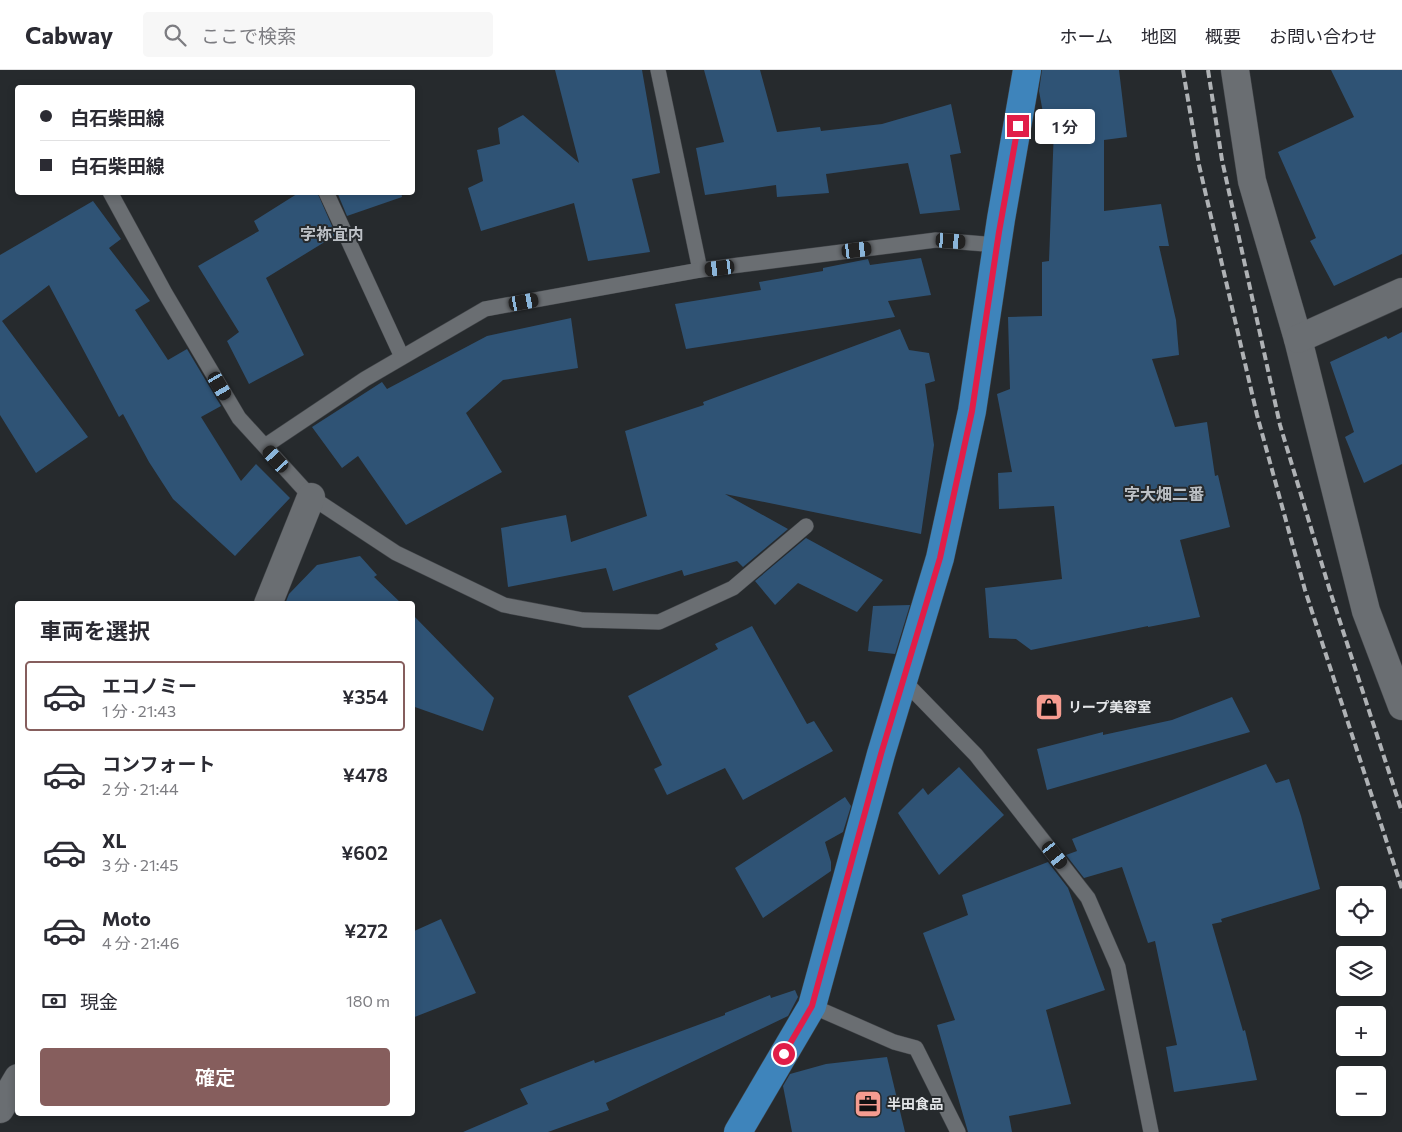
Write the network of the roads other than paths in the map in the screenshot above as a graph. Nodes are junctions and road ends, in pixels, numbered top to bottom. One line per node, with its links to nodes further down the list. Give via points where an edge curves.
1 (658, 70): 7 (lane)
2 (1027, 70): 6 (main road)
3 (1235, 70): 9 (street, via 1252,181)
4 (112, 195): 11 (lane, via 239,418)
5 (327, 195): 10 (lane)
6 (997, 245): 7 (lane, via 936,240); 15 (main road, via 972,411 940,558)
7 (700, 270): 10 (lane, via 485,309)
8 (1402, 292): 9 (street)
9 (1298, 340): 16 (street, via 1366,611)
10 (402, 358): 11 (lane)
11 (264, 446): 12 (lane)
12 (311, 497): 13 (lane, via 396,552 504,606 583,620 659,622 733,588); 14 (street)
13 (806, 526)
14 (269, 601)
15 (903, 680): 17 (main road); 22 (lane, via 976,755 1088,898 1118,967)
16 (1402, 706)
17 (812, 1006): 20 (main road); 21 (lane, via 894,1042 916,1048)
18 (15, 1083): 19 (street)
19 (0, 1109)
20 (738, 1132)
21 (958, 1132)
22 (1151, 1132)

